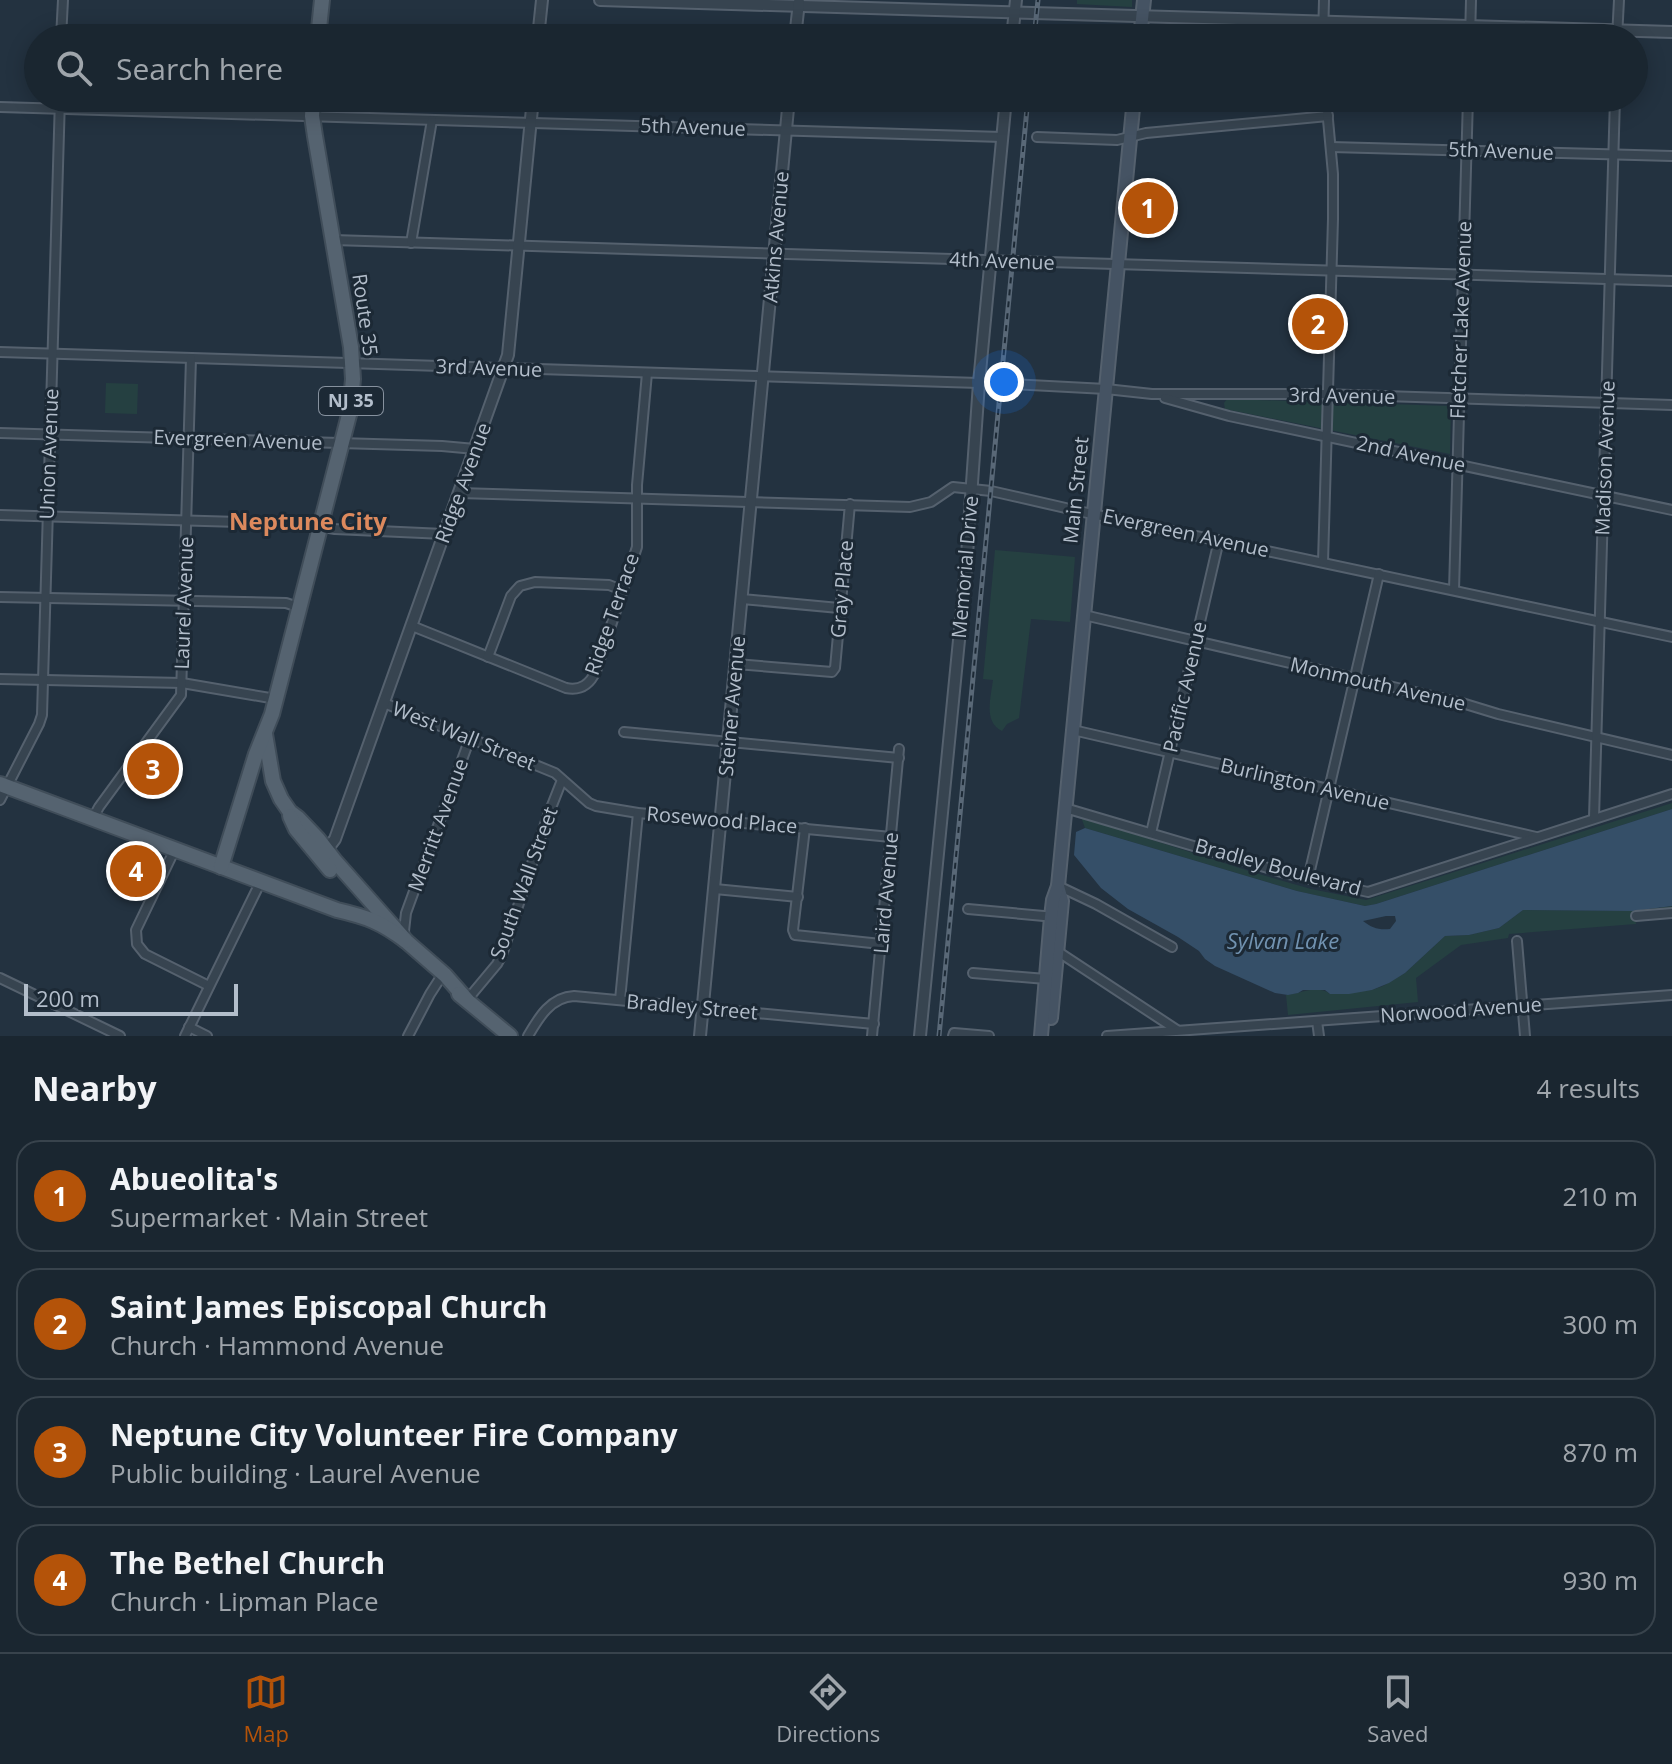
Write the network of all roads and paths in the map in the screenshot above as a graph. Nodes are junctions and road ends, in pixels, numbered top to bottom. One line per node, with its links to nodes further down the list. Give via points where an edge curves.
1 (63, 0): 14 (street)
2 (322, 0): 15 (main road)
3 (542, 0): 16 (street)
4 (600, 0): 10 (street)
5 (1016, 0): 11 (street)
6 (1144, 0): 12 (main road)
7 (1324, 0): 13 (street)
8 (1471, 0): 21 (street)
9 (1619, 0): 22 (street)
10 (798, 3): 11 (street); 17 (street)
11 (1015, 12): 12 (street); 18 (street)
12 (1142, 16): 13 (street); 19 (main road)
13 (1323, 22): 20 (street)
14 (62, 24)
15 (319, 24)
16 (539, 24)
17 (796, 24)
18 (1014, 24)
19 (1141, 24)
20 (1397, 24)
21 (1471, 24)
22 (1618, 24)
23 (1672, 32): 24 (street)
24 (1648, 33)
25 (0, 107): 26 (street, 5th Avenue)
26 (24, 107)
27 (59, 112): 60 (street, Union Avenue)
28 (186, 112): 37 (street, 5th Avenue)
29 (312, 112): 37 (main road, Route 35 / NJ 35)
30 (531, 112): 40 (street, Ridge Avenue)
31 (788, 112): 41 (street, Atkins Avenue)
32 (1005, 112): 42 (street, Memorial Drive)
33 (1133, 112): 44 (main road, Main Street)
34 (1328, 112): 38 (street)
35 (1468, 112): 46 (street, Fletcher Lake Avenue)
36 (1615, 112): 47 (street, Madison Avenue)
37 (312, 116): 39 (street, 5th Avenue); 49 (main road, Route 35 / NJ 35)
38 (1328, 116): 44 (street); 45 (street)
39 (432, 120): 40 (street, 5th Avenue); 50 (street)
40 (530, 122): 41 (street, 5th Avenue); 51 (street, Ridge Avenue)
41 (786, 130): 42 (street, 5th Avenue); 52 (street, Atkins Avenue)
42 (1002, 137): 53 (street, Memorial Drive)
43 (1037, 137): 44 (street)
44 (1131, 137): 54 (main road, Main Street)
45 (1331, 147): 46 (street, 5th Avenue); 55 (street)
46 (1467, 150): 47 (street, 5th Avenue); 56 (street, Fletcher Lake Avenue)
47 (1613, 155): 48 (street, 5th Avenue); 57 (street, Madison Avenue)
48 (1672, 156)
49 (333, 240): 50 (street, 4th Avenue); 62 (main road, Route 35 / NJ 35)
50 (411, 243): 51 (street, 4th Avenue)
51 (519, 246): 52 (street, 4th Avenue); 63 (street, Ridge Avenue)
52 (775, 254): 53 (street, 4th Avenue); 65 (street, Atkins Avenue)
53 (991, 261): 54 (street, 4th Avenue); 66 (street, Memorial Drive)
54 (1118, 264): 55 (street, 4th Avenue); 68 (main road, Main Street)
55 (1332, 271): 56 (street, 4th Avenue); 70 (street)
56 (1462, 275): 57 (street, 4th Avenue); 71 (street, Fletcher Lake Avenue)
57 (1610, 279): 58 (street, 4th Avenue); 72 (street, Madison Avenue)
58 (1672, 281)
59 (0, 352): 60 (street, 3rd Avenue)
60 (52, 354): 61 (street, 3rd Avenue); 75 (street, Union Avenue)
61 (191, 358): 62 (street, 3rd Avenue); 77 (street, Laurel Avenue)
62 (352, 364): 63 (street, 3rd Avenue); 78 (main road, Route 35 / NJ 35)
63 (504, 368): 64 (street, 3rd Avenue); 79 (street, Ridge Avenue)
64 (647, 373): 65 (street, 3rd Avenue); 84 (street, Ridge Terrace)
65 (763, 377): 66 (street, 3rd Avenue); 85 (street, Steiner Avenue)
66 (979, 383): 81 (street, Memorial Drive)
67 (1012, 384): 68 (street, 3rd Avenue)
68 (1106, 389): 69 (street, 3rd Avenue); 88 (main road, Main Street)
69 (1152, 394): 70 (street, 3rd Avenue); 76 (street, 2nd Avenue)
70 (1328, 394): 71 (street, 3rd Avenue); 76 (street)
71 (1459, 399): 72 (street, 3rd Avenue); 80 (street, Fletcher Lake Avenue)
72 (1606, 403): 73 (street, 3rd Avenue); 83 (street, Madison Avenue)
73 (1672, 405)
74 (0, 433): 75 (street, Evergreen Avenue)
75 (50, 434): 77 (street, Evergreen Avenue); 90 (street, Union Avenue)
76 (1327, 437): 80 (street, 2nd Avenue); 95 (street)
77 (189, 439): 78 (street, Evergreen Avenue); 91 (street, Laurel Avenue)
78 (342, 443): 79 (street, Evergreen Avenue); 92 (main road, Route 35 / NJ 35)
79 (475, 449): 82 (street, Ridge Avenue)
80 (1457, 464): 83 (street, 2nd Avenue); 98 (street, Fletcher Lake Avenue)
81 (971, 488): 86 (street, Evergreen Avenue, via 953,487 919,506); 88 (street, Evergreen Avenue); 186 (street, Memorial Drive)
82 (459, 493): 84 (street, Evergreen Avenue); 93 (street, Ridge Avenue)
83 (1604, 495): 87 (street, 2nd Avenue); 106 (street, Madison Avenue)
84 (637, 499): 85 (street, Evergreen Avenue); 97 (street, Ridge Terrace, via 637,547)
85 (751, 502): 86 (street, Evergreen Avenue); 101 (street, Steiner Avenue)
86 (850, 504): 104 (street, Gray Place)
87 (1672, 510)
88 (1094, 514): 94 (street, Evergreen Avenue); 105 (main road, Main Street)
89 (0, 515): 90 (street)
90 (48, 516): 91 (street); 100 (street, Union Avenue)
91 (187, 521): 92 (street); 102 (street, Laurel Avenue)
92 (320, 526): 93 (street); 103 (main road, Route 35 / NJ 35)
93 (444, 534): 107 (street, Ridge Avenue)
94 (1219, 540): 95 (street, Evergreen Avenue); 109 (street, Pacific Avenue)
95 (1323, 562): 96 (street, Evergreen Avenue)
96 (1379, 574): 98 (street, Evergreen Avenue); 112 (street)
97 (622, 590): 110 (street, via 535,582 520,586 511,596); 110 (street, Ridge Terrace, via 596,671 583,687 566,688)
98 (1454, 590): 106 (street, Evergreen Avenue)
99 (0, 597): 100 (street)
100 (45, 598): 102 (street); 114 (street, Union Avenue)
101 (742, 599): 104 (street); 111 (street, Steiner Avenue)
102 (184, 602): 103 (street); 115 (street, Laurel Avenue)
103 (298, 607): 116 (main road, Route 35 / NJ 35)
104 (839, 608): 111 (street, Gray Place, via 832,672)
105 (1084, 615): 109 (street, Monmouth Avenue); 118 (main road, Main Street)
106 (1600, 622): 108 (street, Evergreen Avenue); 121 (street, Madison Avenue)
107 (412, 626): 110 (street, Ridge Terrace); 117 (street, Ridge Avenue)
108 (1672, 637)
109 (1196, 641): 112 (street, Monmouth Avenue); 124 (street, Pacific Avenue)
110 (488, 657)
111 (736, 664): 123 (street, Steiner Avenue)
112 (1355, 678): 121 (street, Monmouth Avenue); 131 (street)
113 (0, 679): 114 (street)
114 (43, 680): 115 (street); 130 (street, Union Avenue, via 39,724)
115 (182, 683): 116 (street); 136 (street, Laurel Avenue, via 181,695)
116 (276, 699): 120 (main road, Route 35 / NJ 35)
117 (384, 703): 122 (street, West Wall Street); 144 (street, Ridge Avenue, via 335,839)
118 (1073, 730): 124 (street, Burlington Avenue); 133 (main road, Main Street)
119 (624, 732): 123 (street)
120 (265, 734): 128 (main road, Route 35 / NJ 35); 129 (main road)
121 (1597, 737): 125 (street, Monmouth Avenue); 137 (street, Madison Avenue)
122 (470, 738): 126 (street, West Wall Street); 153 (street, Merritt Avenue)
123 (729, 742): 138 (street, Steiner Avenue); 141 (street, Laird Avenue, via 899,754)
124 (1170, 752): 131 (street, Burlington Avenue); 140 (street, Pacific Avenue)
125 (1672, 755)
126 (544, 768): 127 (street, South Wall Street)
127 (562, 780): 135 (street, Rosewood Place, via 589,803); 169 (street, South Wall Street, via 502,955)
128 (273, 781): 129 (main road); 134 (main road, Route 35 / NJ 35)
129 (246, 787): 145 (main road)
130 (2, 790): 136 (main road)
131 (1329, 790): 142 (street, Burlington Avenue); 146 (street)
132 (1672, 794): 137 (street, Bradley Boulevard)
133 (1065, 808): 140 (street, Bradley Boulevard); 148 (main road, Main Street)
134 (290, 812): 144 (main road, NJ 35); 157 (main road, NJ 35, via 296,829)
135 (638, 813): 138 (street, Rosewood Place); 170 (street)
136 (93, 818): 143 (main road)
137 (1594, 818): 142 (street, Bradley Boulevard)
138 (721, 821): 139 (street, Rosewood Place); 149 (street, Steiner Avenue)
139 (805, 828): 141 (street, Rosewood Place); 150 (street)
140 (1151, 833): 146 (street, Bradley Boulevard)
141 (891, 837): 160 (street, Laird Avenue)
142 (1536, 837): 146 (street, Bradley Boulevard, via 1368,892)
143 (175, 849): 145 (main road); 167 (street, via 136,930 137,944 149,957)
144 (326, 851): 157 (main road, NJ 35)
145 (221, 867): 147 (main road)
146 (1308, 879)
147 (261, 881): 152 (main road); 167 (street)
148 (1058, 886): 156 (main road, Main Street, via 1053,900); 161 (street)
149 (715, 889): 150 (street); 172 (street, Steiner Avenue)
150 (798, 897): 160 (street, via 795,935)
151 (968, 909): 156 (street)
152 (337, 910): 157 (main road); 159 (main road)
153 (406, 913): 157 (street, Merritt Avenue, via 397,921); 159 (street, Merritt Avenue)
154 (1672, 913): 155 (street)
155 (1636, 916)
156 (1056, 917): 162 (main road, Main Street); 165 (main road, Main Street)
157 (381, 920): 159 (main road)
158 (1517, 941): 171 (street)
159 (401, 942): 166 (main road); 169 (main road, via 445,975)
160 (881, 944): 174 (street, Laird Avenue)
161 (1172, 947)
162 (1057, 951): 175 (street); 189 (main road, Main Street)
163 (973, 973): 165 (street)
164 (0, 978): 179 (street)
165 (1046, 979): 188 (main road, Main Street)
166 (439, 980): 169 (main road); 181 (street)
167 (209, 986): 176 (street)
168 (1672, 995): 171 (street, Norwood Avenue)
169 (467, 1000): 182 (main road)
170 (620, 1000): 172 (street, Bradley Street); 183 (street, Bradley Street, via 559,999)
171 (1523, 1006): 173 (street, Norwood Avenue); 192 (street)
172 (703, 1008): 174 (street, Bradley Street); 184 (street, Steiner Avenue)
173 (1317, 1021): 175 (street, Norwood Avenue); 191 (street)
174 (874, 1024): 185 (street, Laird Avenue)
175 (1178, 1030): 178 (street, Norwood Avenue)
176 (187, 1032): 180 (street)
177 (954, 1034): 187 (street)
178 (1128, 1035): 190 (street, Norwood Avenue)
179 (120, 1036)
180 (207, 1036)
181 (408, 1036)
182 (510, 1036)
183 (528, 1036)
184 (700, 1036)
185 (872, 1036)
186 (920, 1036)
187 (989, 1036)
188 (1041, 1036)
189 (1050, 1036)
190 (1107, 1036)
191 (1319, 1036)
192 (1525, 1036)

